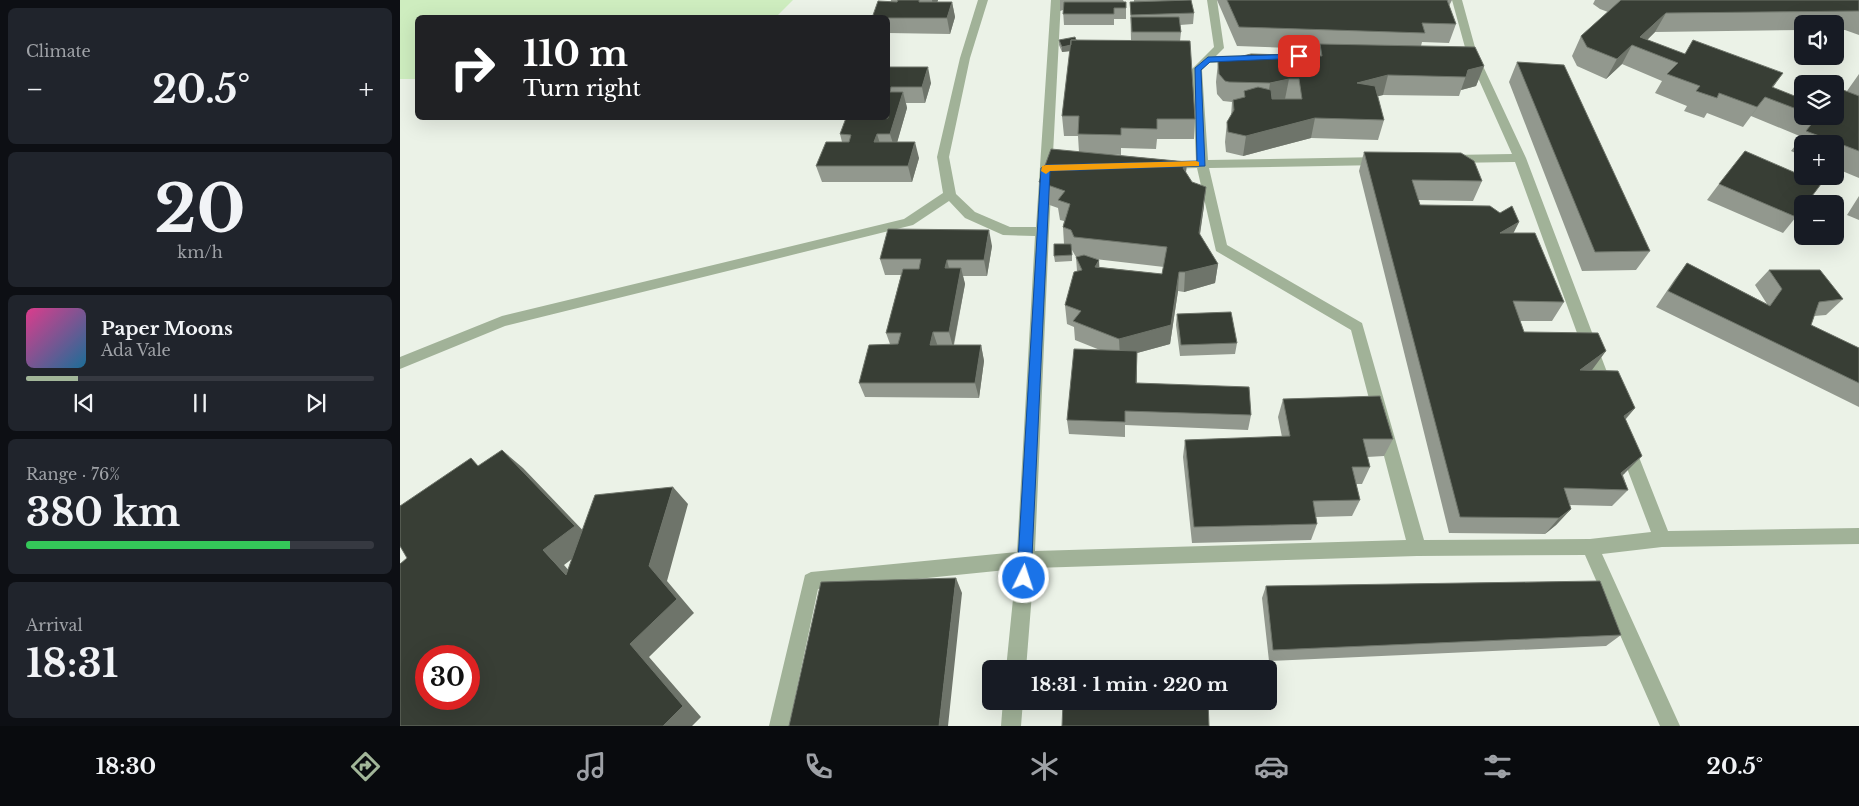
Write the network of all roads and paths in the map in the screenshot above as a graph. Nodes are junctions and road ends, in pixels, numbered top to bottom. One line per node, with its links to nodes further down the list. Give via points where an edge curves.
1 (983, 0): 12 (street, via 965,58 943,157)
2 (1056, 0): 13 (street, via 1051,168)
3 (1212, 0): 6 (street, via 1219,48)
4 (1458, 0): 7 (street, via 1466,51)
5 (1262, 57): 6 (street)
6 (1208, 60): 10 (street, via 1197,69)
7 (1520, 158): 8 (street); 15 (street)
8 (1440, 159)
9 (1390, 160): 10 (street)
10 (1202, 164): 11 (street); 20 (street, via 1221,248 1357,327)
11 (1153, 165)
12 (950, 195): 13 (street, via 970,215 1008,232); 14 (street, via 908,222 502,321)
13 (1042, 231): 21 (street)
14 (400, 363)
15 (1610, 400)
16 (1624, 437): 18 (street)
17 (1859, 536): 18 (street)
18 (1662, 539): 19 (street)
19 (1590, 547): 20 (street); 26 (street)
20 (1417, 548): 21 (street)
21 (1026, 560): 22 (street); 24 (street, via 811,581)
22 (1017, 660)
23 (1012, 710): 25 (street)
24 (779, 726)
25 (1011, 726)
26 (1670, 726)

